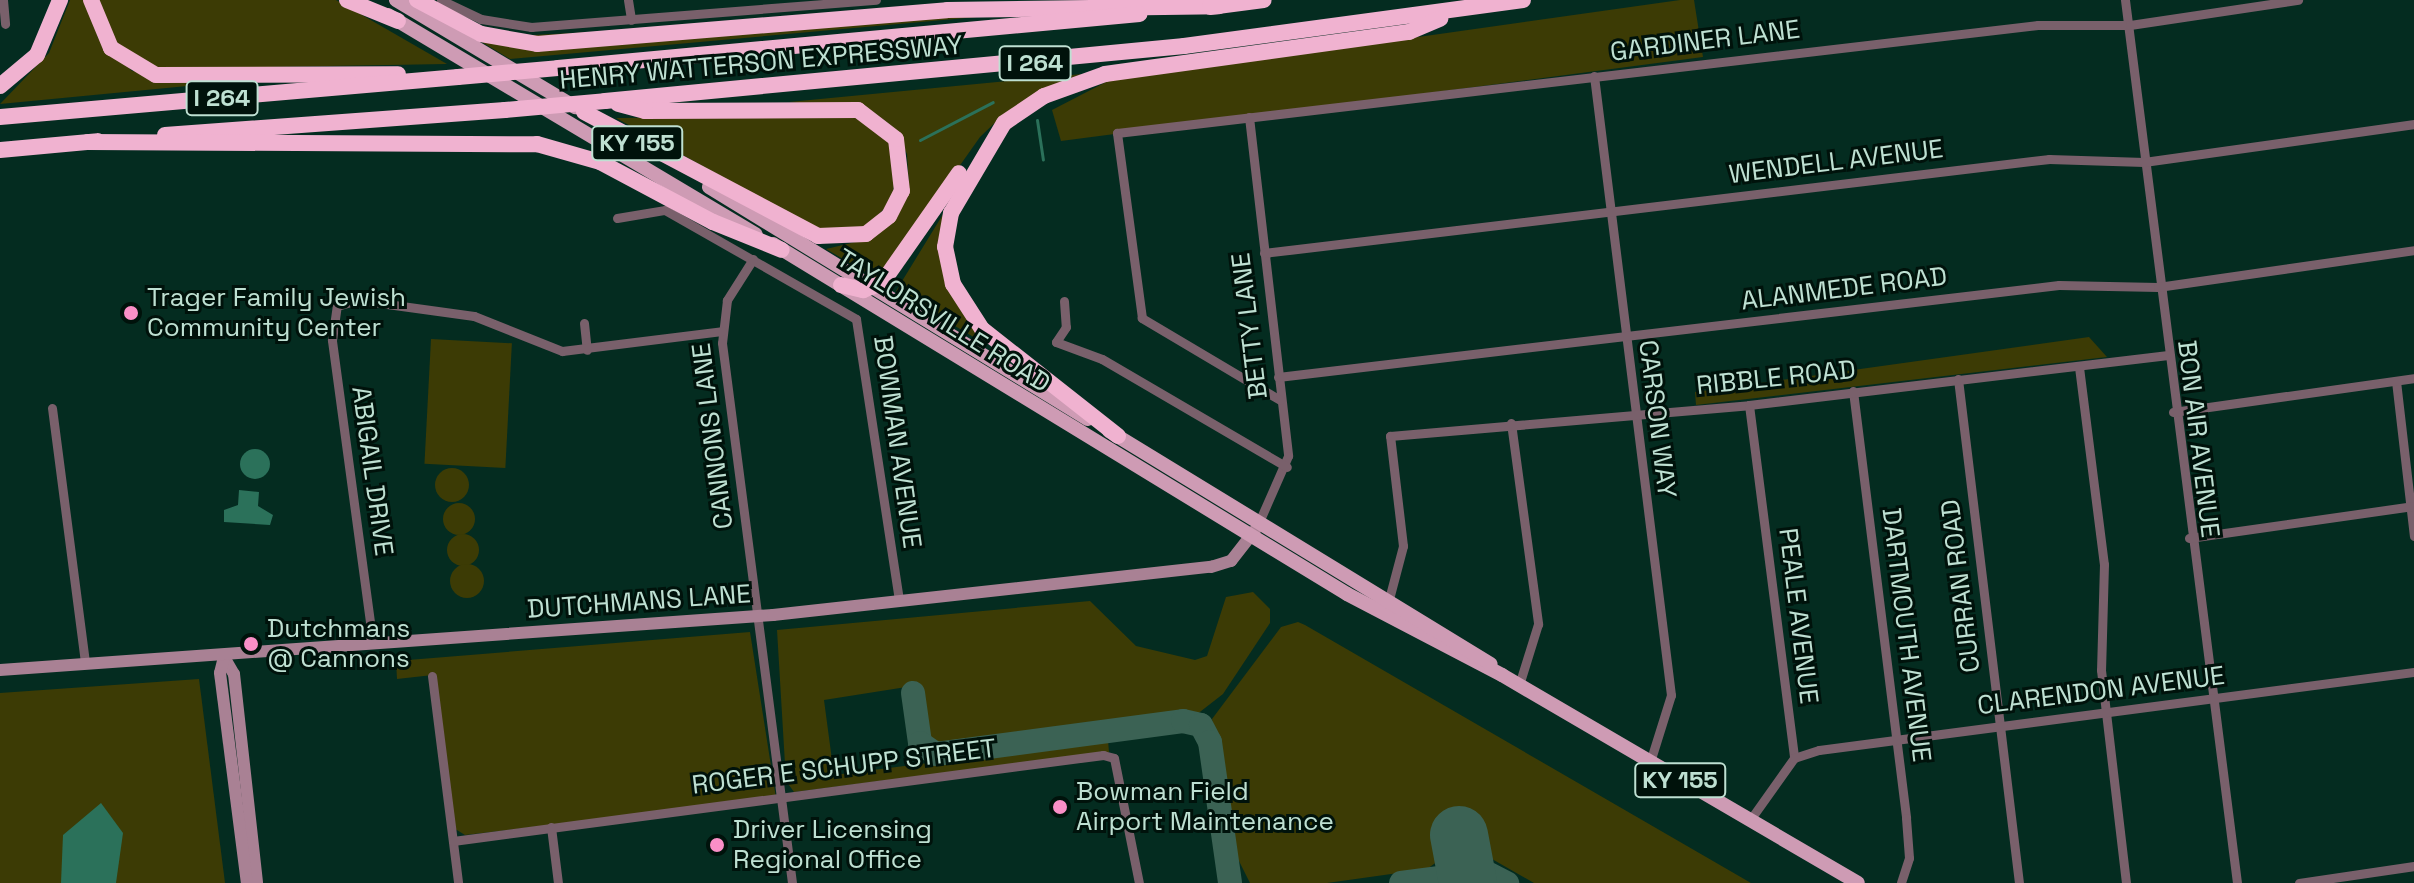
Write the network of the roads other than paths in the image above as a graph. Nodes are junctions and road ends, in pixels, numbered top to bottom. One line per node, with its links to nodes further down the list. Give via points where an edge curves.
1 (3, 0): 20 (street)
2 (60, 0): 24 (highway, via 37,55)
3 (91, 0): 23 (highway, via 111,48 156,75)
4 (347, 0): 19 (highway)
5 (363, 0): 19 (main road, TAYLORSVILLE ROAD / KY 155)
6 (396, 0): 26 (main road, TAYLORSVILLE ROAD / KY 155)
7 (417, 0): 16 (highway, via 481,34 537,44 947,10)
8 (441, 0): 18 (street, via 507,25)
9 (628, 0): 18 (street)
10 (876, 0): 15 (street)
11 (1264, 0): 16 (highway, HENRY WATTERSON EXPRESSWAY / I 264)
12 (1523, 0): 17 (highway, HENRY WATTERSON EXPRESSWAY / I 264)
13 (2125, 0): 21 (street, BON AIR AVENUE)
14 (2298, 0): 21 (street, GARDINER LANE)
15 (808, 2): 18 (street)
16 (1219, 6): 23 (highway, HENRY WATTERSON EXPRESSWAY / I 264, bridge)
17 (1464, 10): 25 (highway, HENRY WATTERSON EXPRESSWAY / I 264, via 1065,60); 30 (highway, via 1409,32 1090,79 1030,104)
18 (631, 20)
19 (398, 21): 36 (main road, TAYLORSVILLE ROAD / KY 155)
20 (5, 24)
21 (2128, 25): 22 (street, GARDINER LANE, via 2038,25); 33 (street, BON AIR AVENUE)
22 (1594, 76): 28 (street, GARDINER LANE); 34 (street, CARSON WAY)
23 (451, 78): 27 (highway, HENRY WATTERSON EXPRESSWAY / I 264)
24 (0, 86)
25 (605, 101): 26 (highway, via 645,111 851,107 896,139 902,191 889,216 866,234 818,236); 31 (highway, HENRY WATTERSON EXPRESSWAY / I 264, bridge)
26 (584, 112): 41 (main road, TAYLORSVILLE ROAD / KY 155)
27 (0, 117)
28 (1249, 117): 38 (street, BETTY LANE); 56 (street, GARDINER LANE, via 1117,133 1142,318)
29 (2414, 124): 33 (street, WENDELL AVENUE)
30 (994, 138): 41 (highway, via 973,154); 63 (highway, via 951,213 945,247 953,284 982,329)
31 (88, 142): 32 (highway, HENRY WATTERSON EXPRESSWAY / I 264); 36 (highway, via 537,144 600,162)
32 (0, 150)
33 (2144, 162): 34 (street, WENDELL AVENUE, via 2049,159); 42 (street, BON AIR AVENUE)
34 (1610, 210): 38 (street, WENDELL AVENUE); 46 (street, CARSON WAY)
35 (617, 218): 39 (street, BOWMAN AVENUE, via 665,210)
36 (782, 250): 40 (main road, TAYLORSVILLE ROAD / KY 155)
37 (2414, 250): 42 (street, ALANMEDE ROAD)
38 (1264, 253): 50 (street, BETTY LANE)
39 (753, 259): 45 (street, CANNONS LANE, via 731,290); 71 (street, BOWMAN AVENUE, via 856,319)
40 (841, 285): 41 (highway); 54 (main road, TAYLORSVILLE ROAD / KY 155)
41 (878, 287): 59 (main road, TAYLORSVILLE ROAD / KY 155)
42 (2158, 287): 46 (street, ALANMEDE ROAD, via 2059,285); 48 (street, BON AIR AVENUE)
43 (1064, 301): 64 (street, via 1066,327 1056,342 1102,359)
44 (584, 323): 47 (street)
45 (722, 331): 47 (street); 72 (street, CANNONS LANE)
46 (1625, 337): 50 (street, ALANMEDE ROAD); 60 (street, CARSON WAY)
47 (587, 350): 73 (street, ABIGAIL DRIVE, via 543,348 464,314 358,300 337,306 332,340)
48 (2166, 355): 49 (street, RIBBLE ROAD); 61 (street, BON AIR AVENUE)
49 (2079, 367): 52 (street, RIBBLE ROAD); 82 (street, via 2104,564)
50 (1278, 377): 56 (street, BETTY LANE)
51 (2414, 378): 53 (street)
52 (1958, 379): 55 (street, RIBBLE ROAD); 83 (street, CURRAN ROAD)
53 (2396, 381): 61 (street); 65 (street)
54 (1003, 388): 59 (main road, via 1011,384); 68 (main road, TAYLORSVILLE ROAD / KY 155)
55 (1853, 391): 57 (street, RIBBLE ROAD); 84 (street, DARTMOUTH AVENUE)
56 (1280, 400): 64 (street, BETTY LANE)
57 (1749, 405): 60 (street, RIBBLE ROAD); 85 (street, PEALE AVENUE)
58 (52, 408): 75 (street)
59 (1068, 408): 63 (main road, TAYLORSVILLE ROAD / KY 155)
60 (1633, 411): 62 (street, RIBBLE ROAD); 86 (street, CARSON WAY, via 1671,695)
61 (2173, 412): 69 (street, BON AIR AVENUE)
62 (1511, 423): 70 (street, RIBBLE ROAD, via 1390,436 1403,546); 80 (street, via 1538,624)
63 (1118, 436): 66 (main road, TAYLORSVILLE ROAD / KY 155)
64 (1287, 467): 66 (street)
65 (2413, 506): 67 (street); 69 (street)
66 (1259, 522): 68 (main road, DUTCHMANS LANE); 70 (main road, TAYLORSVILLE ROAD / KY 155)
67 (2414, 536)
68 (1250, 537): 71 (main road, DUTCHMANS LANE, via 1231,561 1211,567); 78 (main road, TAYLORSVILLE ROAD / KY 155)
69 (2189, 538): 81 (street, BON AIR AVENUE)
70 (1389, 599): 78 (main road, TAYLORSVILLE ROAD / KY 155)
71 (899, 601): 72 (main road, DUTCHMANS LANE)
72 (758, 616): 73 (main road, DUTCHMANS LANE); 87 (street, CANNONS LANE)
73 (373, 644): 74 (main road, DUTCHMANS LANE)
74 (224, 657): 75 (main road, DUTCHMANS LANE); 92 (main road, via 220,673); 93 (main road, via 234,674)
75 (85, 663): 76 (main road, DUTCHMANS LANE)
76 (0, 670)
77 (2414, 672): 81 (street, CLARENDON AVENUE)
78 (1502, 675): 80 (main road, TAYLORSVILLE ROAD / KY 155)
79 (432, 676): 90 (street)
80 (1519, 685): 86 (main road, TAYLORSVILLE ROAD / KY 155)
81 (2215, 700): 82 (street, CLARENDON AVENUE); 102 (street, BON AIR AVENUE)
82 (2106, 713): 83 (street, CLARENDON AVENUE); 101 (street)
83 (1999, 726): 84 (street, CLARENDON AVENUE); 100 (street, CURRAN ROAD)
84 (1897, 740): 85 (street, CLARENDON AVENUE); 99 (street, DARTMOUTH AVENUE, via 1909,858)
85 (1794, 758): 88 (street)
86 (1650, 762): 88 (main road, TAYLORSVILLE ROAD / KY 155)
87 (782, 797): 89 (street, ROGER E SCHUPP STREET); 96 (street, CANNONS LANE); 97 (street, ROGER E SCHUPP STREET, via 1109,756)
88 (1750, 820): 98 (main road, TAYLORSVILLE ROAD / KY 155)
89 (551, 827): 90 (street, ROGER E SCHUPP STREET); 95 (street)
90 (453, 841): 94 (street)
91 (2414, 866): 103 (street)
92 (247, 883)
93 (257, 883)
94 (458, 883)
95 (558, 883)
96 (792, 883)
97 (1139, 883)
98 (1858, 883)
99 (1901, 883)
100 (2019, 883)
101 (2126, 883)
102 (2237, 883)
103 (2299, 883)

